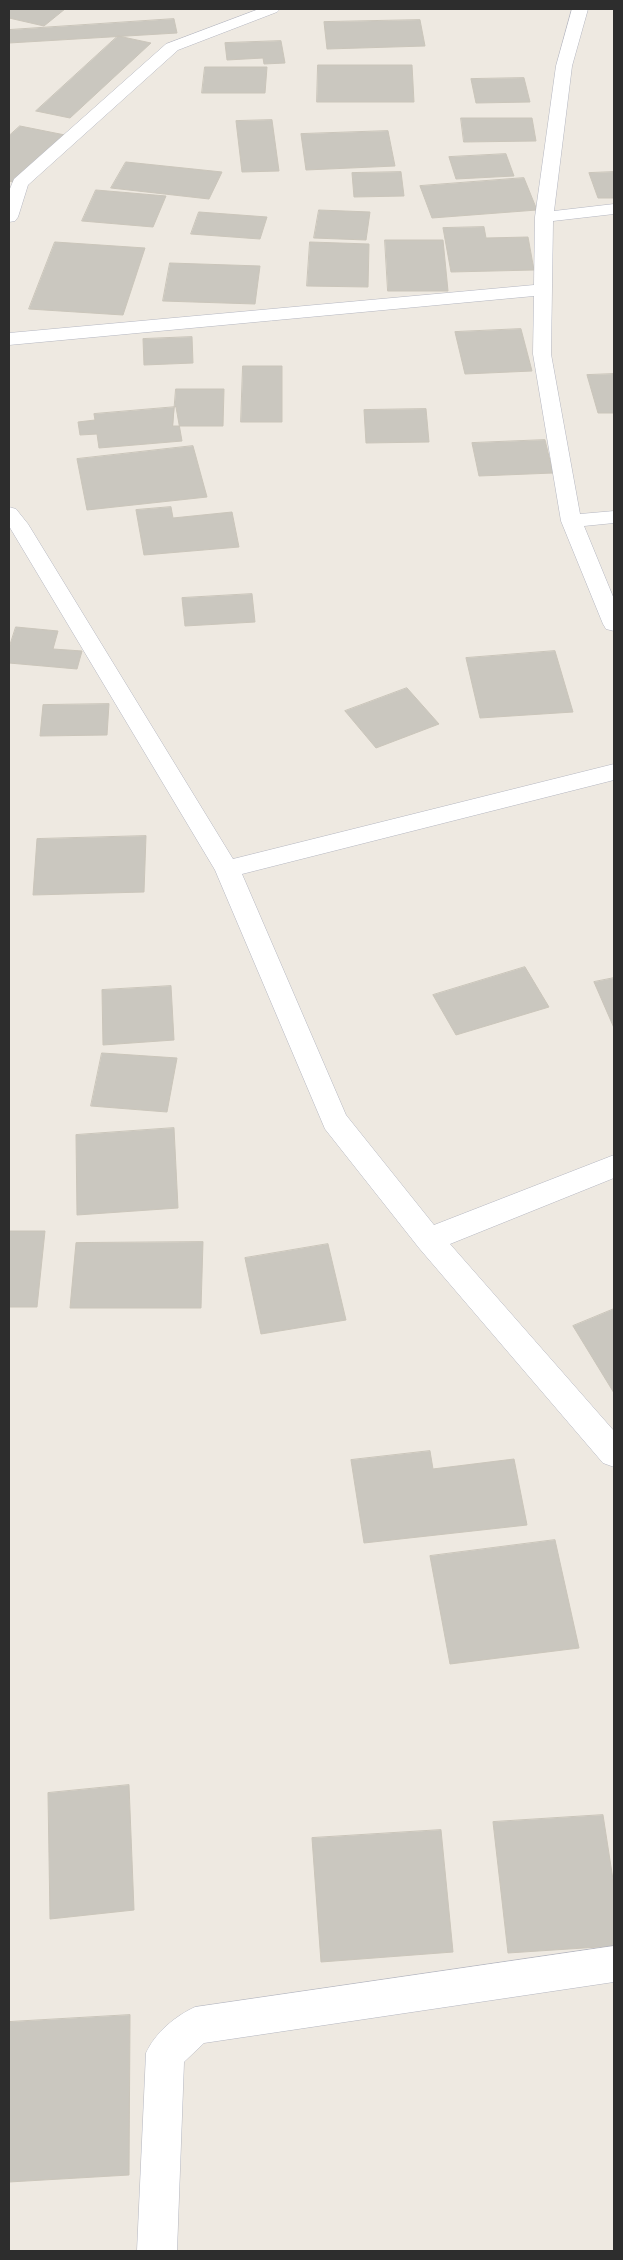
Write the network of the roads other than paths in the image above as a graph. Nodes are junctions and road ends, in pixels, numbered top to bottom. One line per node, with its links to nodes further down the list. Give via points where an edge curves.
1 (272, 9): 4 (street)
2 (580, 9): 6 (street, via 564,66)
3 (228, 12): 4 (street)
4 (251, 16): 7 (street, via 172,47 20,183)
5 (614, 209): 6 (street)
6 (544, 217): 8 (street)
7 (9, 218)
8 (543, 290): 9 (street); 11 (street, via 542,354)
9 (9, 339)
10 (614, 517): 11 (street)
11 (571, 521): 13 (street)
12 (12, 525): 15 (street)
13 (614, 624)
14 (614, 772): 15 (street)
15 (227, 869): 17 (street, via 335,1121)
16 (614, 1166): 17 (street)
17 (429, 1240): 18 (street)
18 (614, 1453)
19 (614, 1964): 20 (street, via 195,2026 165,2053)
20 (157, 2251)

